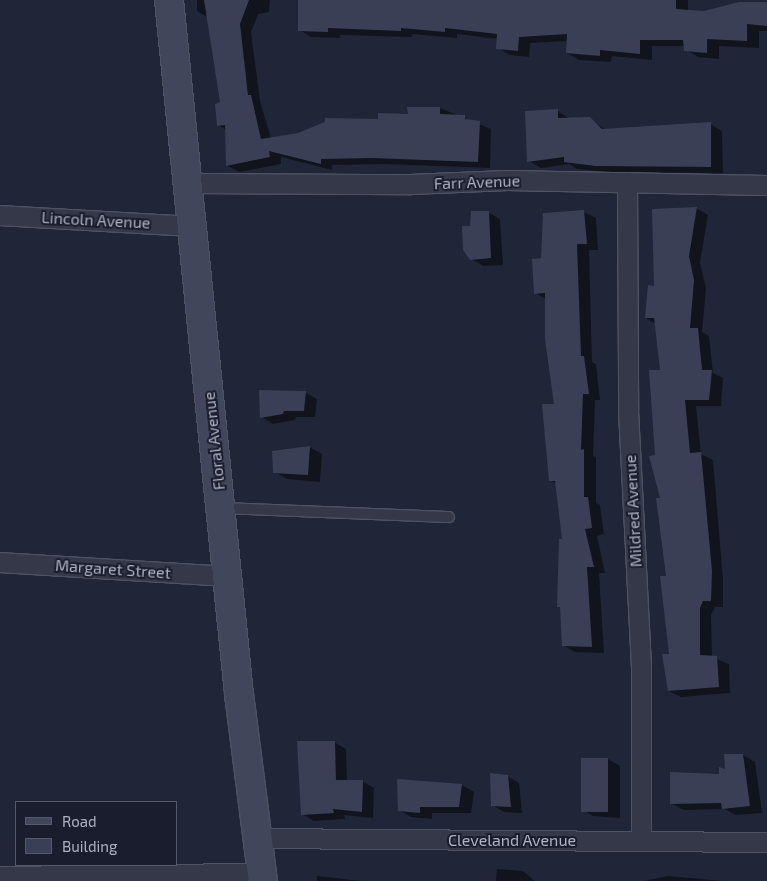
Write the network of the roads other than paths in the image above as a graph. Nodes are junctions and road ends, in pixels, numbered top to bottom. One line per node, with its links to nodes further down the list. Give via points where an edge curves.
1 (169, 0): 3 (street, Floral Avenue)
2 (627, 182): 3 (street, Farr Avenue); 4 (street, Farr Avenue); 12 (street, Mildred Avenue, via 628,410 641,666)
3 (188, 183): 6 (street, Floral Avenue)
4 (767, 185)
5 (0, 215): 6 (street, Lincoln Avenue)
6 (192, 226): 7 (street, Floral Avenue)
7 (220, 508): 8 (lane); 10 (street, Floral Avenue)
8 (449, 517)
9 (0, 562): 10 (street, Margaret Street)
10 (227, 576): 11 (street, Floral Avenue)
11 (257, 838): 12 (street, Cleveland Avenue); 14 (street, Floral Avenue)
12 (641, 840): 13 (street, Cleveland Avenue)
13 (767, 842)
14 (262, 877): 15 (street)
15 (1, 878)

